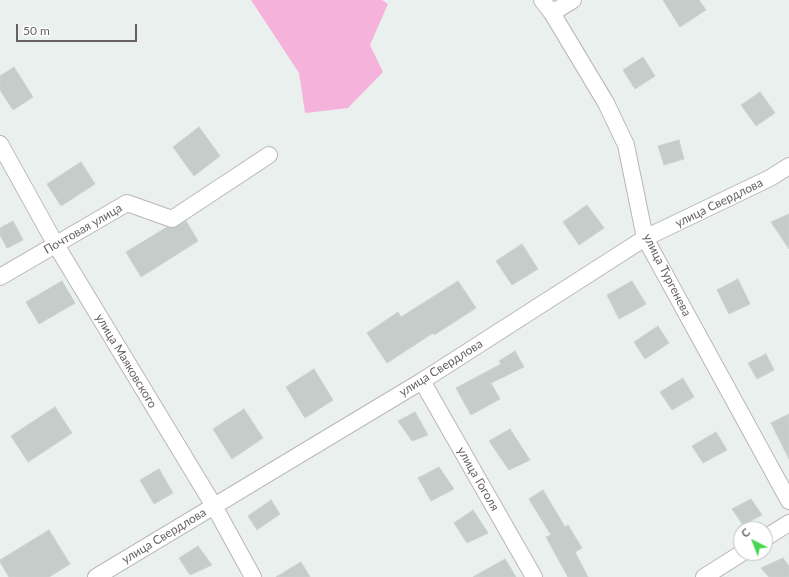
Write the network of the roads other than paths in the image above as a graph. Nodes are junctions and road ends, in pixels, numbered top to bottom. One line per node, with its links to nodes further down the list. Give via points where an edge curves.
1 (542, 0): 3 (street, улица Тургенева)
2 (573, 0): 3 (street)
3 (552, 13): 7 (street, улица Тургенева, via 606,102 626,145)
4 (0, 144): 8 (street, улица Маяковского)
5 (269, 155): 8 (street, Почтовая улица, via 172,219 127,203)
6 (789, 166): 7 (street, улица Свердлова, via 770,178)
7 (645, 238): 10 (street, улица Свердлова); 11 (street, улица Тургенева)
8 (56, 245): 9 (street, Почтовая улица); 12 (street, улица Маяковского)
9 (0, 277)
10 (422, 380): 12 (street, улица Свердлова); 18 (street, улица Гоголя)
11 (789, 501)
12 (214, 506): 16 (street, улица Свердлова); 17 (street, улица Маяковского)
13 (789, 523): 14 (street)
14 (773, 533)
15 (733, 559): 19 (street)
16 (96, 577)
17 (253, 577)
18 (534, 577)
19 (704, 577)

